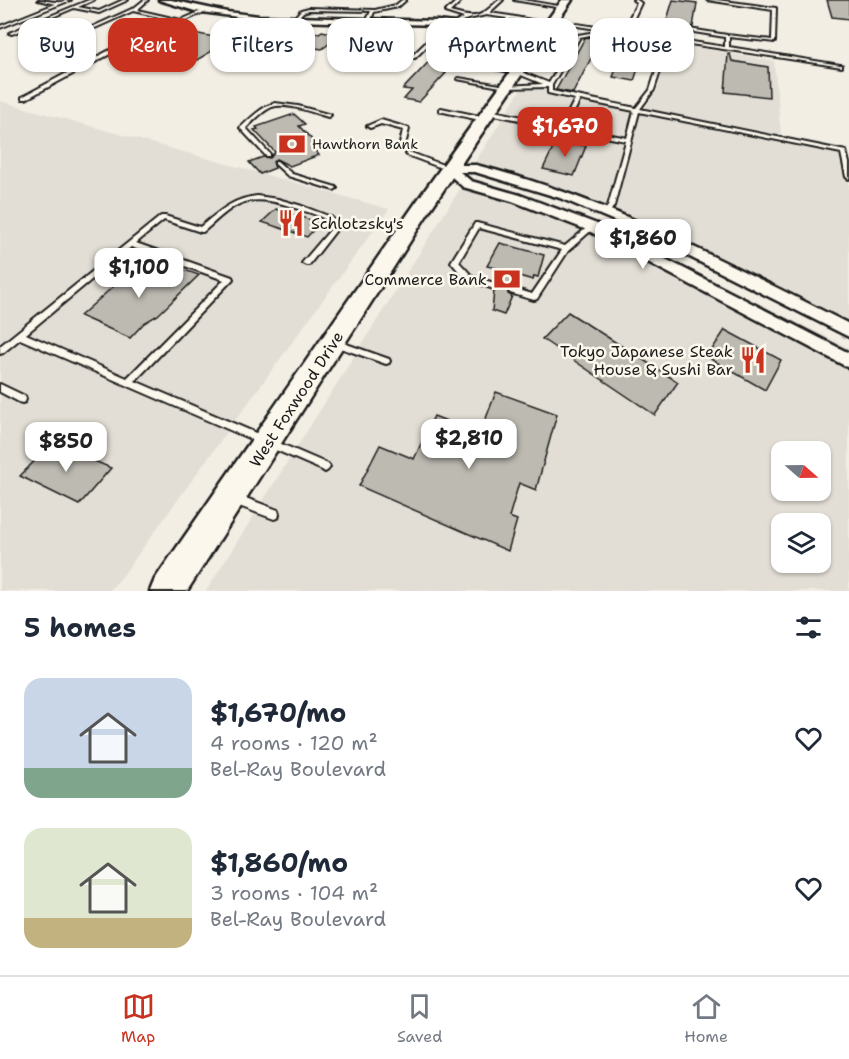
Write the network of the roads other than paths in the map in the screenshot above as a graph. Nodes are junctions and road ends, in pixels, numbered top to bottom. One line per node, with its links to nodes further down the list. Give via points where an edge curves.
1 (40, 0): 18 (lane)
2 (69, 0): 18 (lane)
3 (92, 0): 20 (lane)
4 (126, 0): 20 (lane, via 99,12)
5 (146, 0): 21 (lane)
6 (163, 0): 23 (street)
7 (350, 0): 22 (lane)
8 (404, 0): 24 (lane, via 397,6)
9 (460, 0): 27 (lane, via 447,12)
10 (501, 0): 25 (lane)
11 (516, 0): 15 (lane)
12 (634, 0): 36 (lane, via 639,3)
13 (711, 0): 16 (lane)
14 (755, 0): 19 (lane)
15 (526, 1): 17 (lane)
16 (737, 2): 19 (lane)
17 (565, 3): 35 (main road, West Foxwood Drive)
18 (60, 4): 38 (lane)
19 (755, 6): 43 (lane, via 775,9 774,41)
20 (74, 7): 40 (lane)
21 (134, 9): 29 (lane); 37 (lane)
22 (348, 9): 24 (lane); 32 (lane, via 306,9)
23 (207, 10): 26 (street); 30 (lane)
24 (374, 11): 33 (lane)
25 (486, 14): 27 (lane); 28 (lane)
26 (249, 17): 31 (street)
27 (466, 17)
28 (510, 17): 34 (lane)
29 (169, 18)
30 (188, 18)
31 (259, 18)
32 (296, 18)
33 (370, 18)
34 (518, 18)
35 (554, 18)
36 (632, 18)
37 (96, 26)
38 (0, 29): 40 (lane)
39 (694, 31): 43 (lane)
40 (11, 33): 42 (lane)
41 (590, 34): 53 (lane, via 579,36)
42 (18, 35)
43 (727, 36): 46 (lane)
44 (694, 44): 46 (lane)
45 (426, 46): 48 (lane)
46 (727, 49): 49 (lane)
47 (108, 54): 55 (lane)
48 (414, 56)
49 (840, 66)
50 (517, 72): 53 (lane); 54 (main road, West Foxwood Drive)
51 (658, 72): 58 (lane)
52 (459, 79): 54 (lane)
53 (550, 85): 54 (lane); 56 (lane, via 550,92)
54 (506, 87): 60 (main road, West Foxwood Drive)
55 (24, 98)
56 (578, 98): 58 (lane); 62 (lane)
57 (441, 110): 60 (lane)
58 (638, 111): 63 (lane); 69 (lane, via 844,152)
59 (327, 115): 66 (lane, via 285,105 271,106 243,128)
60 (486, 115): 62 (lane); 68 (main road, West Foxwood Drive)
61 (370, 126): 64 (lane, via 381,122 406,129)
62 (564, 127): 63 (lane)
63 (629, 140): 71 (lane)
64 (402, 148)
65 (409, 154): 68 (lane)
66 (268, 155)
67 (277, 163): 70 (lane, via 290,175)
68 (450, 169): 71 (street, via 476,168 509,177); 72 (street, via 467,184); 80 (main road, West Foxwood Drive)
69 (849, 177)
70 (334, 188)
71 (606, 212): 72 (street); 78 (street)
72 (592, 227): 74 (lane); 82 (street)
73 (131, 244): 75 (lane, via 163,217 201,230 232,205 264,198 319,214 334,223 334,229); 79 (lane); 84 (lane, via 229,279)
74 (566, 249): 76 (lane, via 477,225 455,262 469,278); 77 (lane, via 534,297)
75 (306, 262)
76 (494, 286)
77 (513, 291)
78 (849, 331)
79 (20, 335): 81 (lane); 84 (lane)
80 (334, 342): 83 (lane); 87 (main road, West Foxwood Drive)
81 (0, 351)
82 (848, 356)
83 (386, 361)
84 (128, 382): 87 (lane)
85 (0, 388): 86 (lane)
86 (22, 399)
87 (267, 443): 88 (lane); 89 (main road, West Foxwood Drive)
88 (325, 467)
89 (231, 497): 90 (lane); 91 (main road, West Foxwood Drive)
90 (274, 514)
91 (167, 591)

